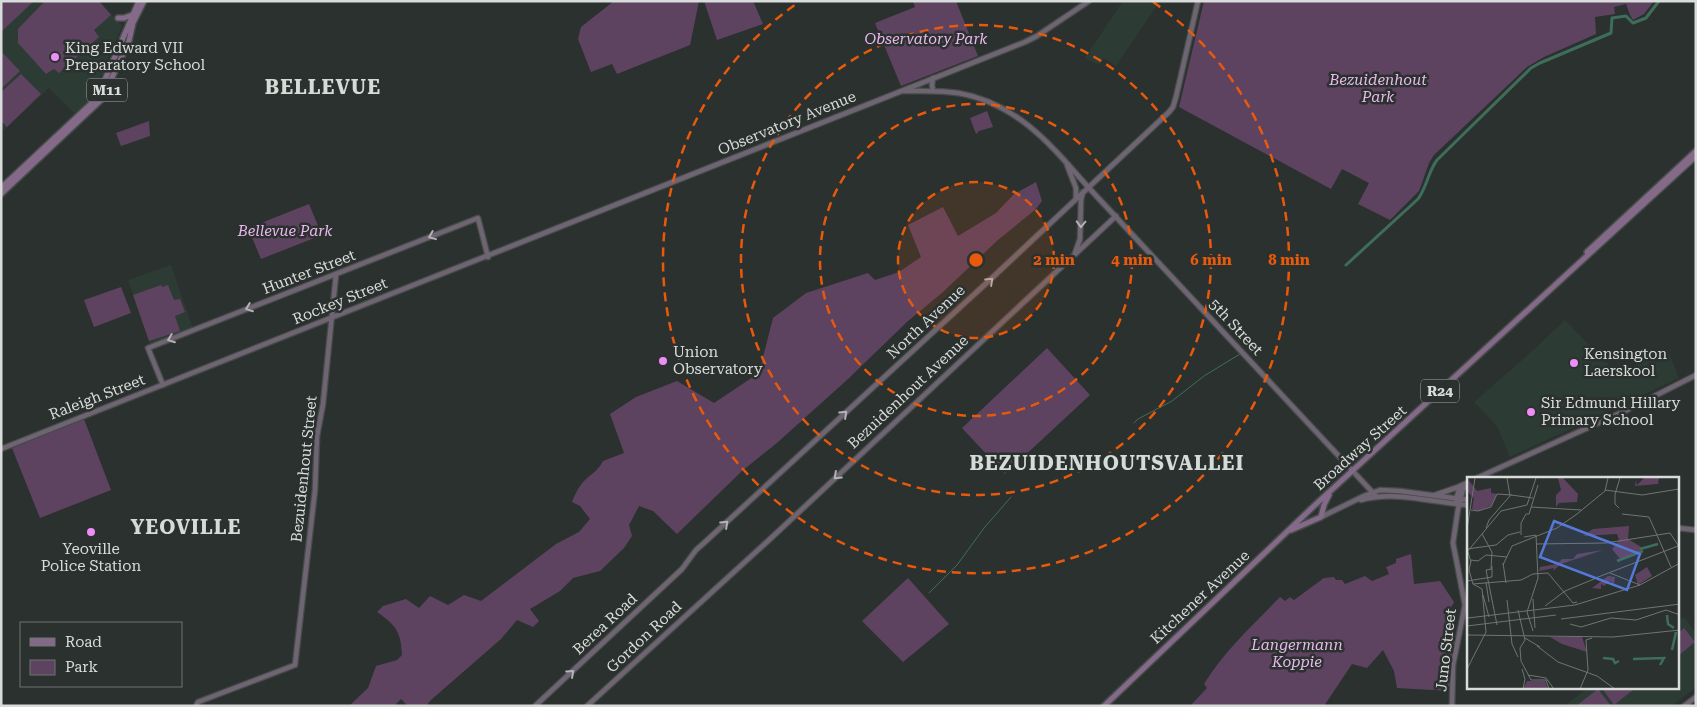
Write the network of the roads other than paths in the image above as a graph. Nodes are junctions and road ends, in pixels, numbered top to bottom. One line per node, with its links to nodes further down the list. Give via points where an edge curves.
1 (140, 1): 5 (main road, M11)
2 (144, 1): 17 (main road, M11, via 102,99)
3 (1089, 1): 7 (street, Observatory Avenue, via 1031,40)
4 (1198, 1): 16 (street, North Avenue, via 1175,102 1169,112)
5 (132, 15): 6 (main road); 15 (main road, M11, via 94,101)
6 (118, 18)
7 (933, 78): 8 (street, Observatory Avenue); 9 (street)
8 (899, 91): 9 (street); 22 (street, Observatory Avenue)
9 (933, 91): 11 (street, via 966,95 1003,108 1028,124)
10 (1696, 151): 23 (main road, Broadway Street / R24)
11 (1060, 156): 13 (street, 5th Street); 14 (street, 5th Street)
12 (1696, 156): 23 (main road, Broadway Street / R24)
13 (1067, 165): 14 (street, 5th Street); 18 (street, via 1076,188)
14 (1077, 174): 16 (street, 5th Street)
15 (1, 188)
16 (1086, 189): 18 (street, North Avenue); 19 (street); 20 (street, 5th Street)
17 (1, 194)
18 (1074, 200): 19 (street); 46 (street, North Avenue, one-way to 18)
19 (1081, 204): 21 (street, one-way to 21, via 1080,231)
20 (1116, 216): 21 (street, Bezuidenhout Avenue); 30 (street, 5th Street)
21 (1074, 256): 47 (street, Bezuidenhout Avenue, one-way to 47)
22 (488, 257): 24 (street, Hunter Street, one-way to 24, via 478,218); 25 (street, Rockey Street)
23 (1582, 259): 30 (main road, Broadway Street / R24)
24 (336, 275): 25 (street, Bezuidenhout Street); 28 (street, Hunter Street, one-way to 28, via 148,348)
25 (332, 318): 26 (street, Rockey Street); 49 (street, Bezuidenhout Street, via 295,665)
26 (202, 369): 28 (street, Raleigh Street)
27 (1696, 375): 31 (street)
28 (163, 385): 29 (street, Raleigh Street)
29 (1, 449)
30 (1352, 472): 35 (main road, Broadway Street / R24); 36 (street, 5th Street)
31 (1479, 477)
32 (1467, 483): 34 (street)
33 (1467, 484): 39 (street)
34 (1462, 485): 37 (street); 39 (street)
35 (1332, 490): 40 (main road, Broadway Street / R24); 42 (main road, R24)
36 (1374, 494): 37 (street, Kitchener Avenue, via 1392,490); 39 (street, Kitchener Avenue); 42 (street, Kitchener Avenue)
37 (1434, 496): 39 (street, Kitchener Avenue)
38 (1467, 500): 39 (street, Kitchener Avenue)
39 (1458, 503): 41 (street, Kitchener Avenue); 53 (street, Juno Street, via 1453,547 1465,605 1454,658)
40 (1315, 505): 42 (main road); 45 (main road, Broadway Street / R24)
41 (1467, 505)
42 (1320, 518): 45 (main road, Kitchener Avenue / R24)
43 (1680, 528): 44 (street)
44 (1696, 530)
45 (1286, 533): 52 (main road, Kitchener Avenue / R24)
46 (690, 558): 50 (street, Berea Road, one-way to 46)
47 (717, 587): 51 (street, Gordon Road)
48 (1696, 697): 54 (street)
49 (196, 704)
50 (535, 706)
51 (587, 706)
52 (1104, 706)
53 (1452, 706)
54 (1684, 706)

